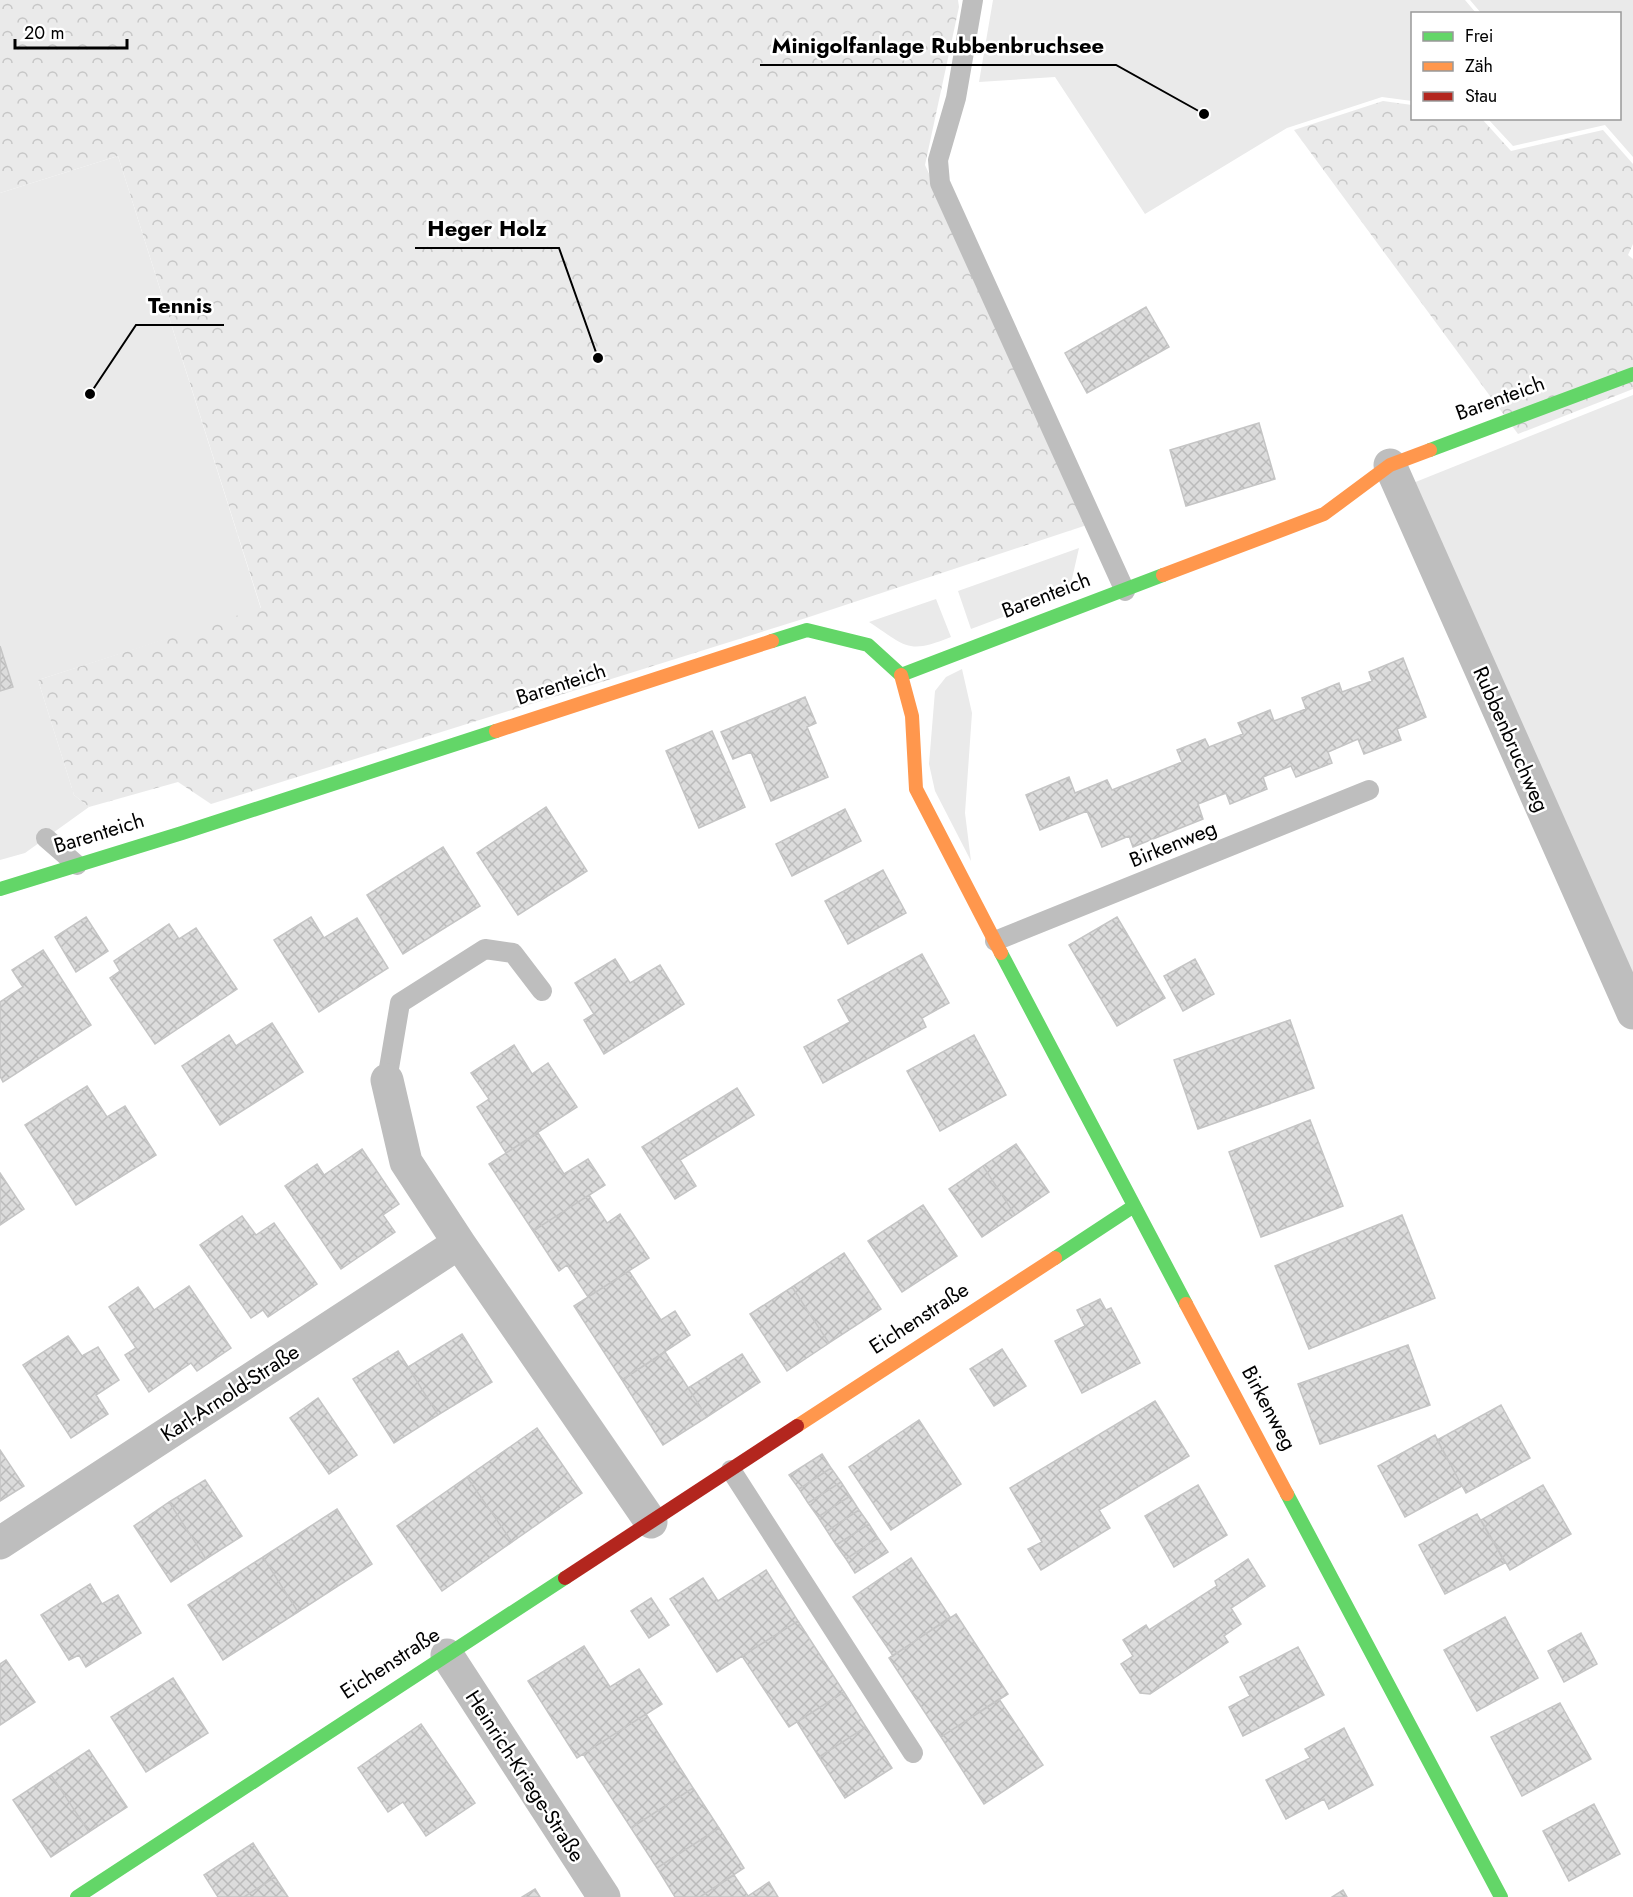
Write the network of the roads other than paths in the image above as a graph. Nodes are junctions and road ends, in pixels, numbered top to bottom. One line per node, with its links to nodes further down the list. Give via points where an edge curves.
1 (973, 0): 4 (lane, Barenteich, via 956,98 938,160 940,183)
2 (1633, 374): 3 (street, Barenteich)
3 (1390, 465): 4 (street, Barenteich, via 1324,514); 12 (street, Rubbenbruchweg)
4 (1125, 591): 5 (street, Barenteich)
5 (901, 675): 8 (street, Barenteich, via 868,645 807,630); 10 (street, Birkenweg, via 912,716 916,789)
6 (1369, 790): 10 (lane, Birkenweg)
7 (46, 838): 8 (lane)
8 (77, 865): 9 (street, Barenteich)
9 (0, 889)
10 (995, 941): 14 (street, Birkenweg)
11 (542, 992): 13 (lane, via 513,953 485,949 400,1003)
12 (1633, 1013)
13 (387, 1080): 15 (street, via 406,1162)
14 (1134, 1206): 16 (street, Eichenstraße); 23 (street, Birkenweg)
15 (459, 1243): 17 (street); 18 (street, Karl-Arnold-Straße)
16 (730, 1470): 17 (street, Eichenstraße); 20 (lane)
17 (651, 1522): 19 (street, Eichenstraße)
18 (0, 1543)
19 (447, 1655): 21 (street, Eichenstraße); 22 (street, Heinrich-Kriege-Straße)
20 (913, 1754)
21 (77, 1897)
22 (604, 1897)
23 (1501, 1897)

